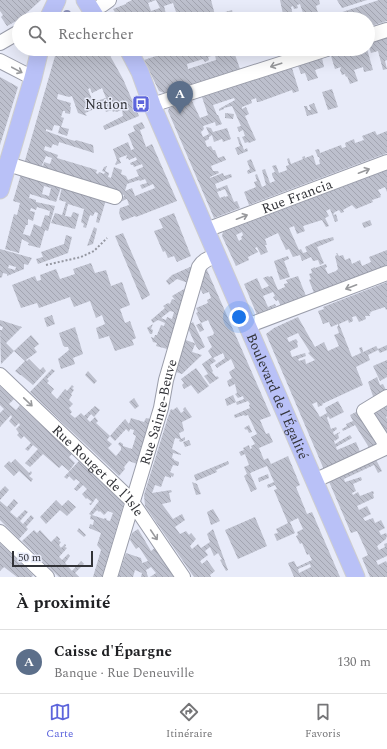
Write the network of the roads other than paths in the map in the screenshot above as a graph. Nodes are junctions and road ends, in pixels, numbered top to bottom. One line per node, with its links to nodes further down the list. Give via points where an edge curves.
1 (387, 30): 2 (street)
2 (375, 34)
3 (12, 36): 4 (street)
4 (0, 43)
5 (38, 56): 11 (main road)
6 (42, 56): 11 (main road)
7 (122, 56): 12 (main road, Boulevard de l'Égalité)
8 (132, 56): 12 (main road, Boulevard de l'Égalité)
9 (305, 56): 12 (street, one-way to 12)
10 (0, 61): 11 (street, one-way to 11)
11 (34, 74): 14 (main road)
12 (152, 105): 17 (main road, Boulevard de l'Égalité)
13 (387, 162): 17 (street, Rue Francia, one-way to 13)
14 (8, 164): 15 (main road); 16 (street)
15 (0, 190)
16 (115, 197)
17 (206, 230): 18 (main road, Boulevard de l'Égalité)
18 (217, 255): 20 (main road, Boulevard de l'Égalité); 24 (street, Rue Sainte-Beuve, via 205,260 199,268 166,380 163,402)
19 (387, 273): 20 (street, one-way to 20)
20 (247, 326): 23 (main road, Boulevard de l'Égalité)
21 (0, 375): 24 (street, Rue Rouget de l'Isle, one-way to 24)
22 (387, 397): 23 (street, via 364,411 384,442 383,449)
23 (314, 481): 29 (main road, Boulevard de l'Égalité)
24 (132, 503): 27 (street, Rue Sainte-Beuve); 28 (street, Rue Rouget de l'Isle, one-way to 28)
25 (0, 532): 26 (street)
26 (47, 577)
27 (110, 577)
28 (183, 577)
29 (356, 577)

